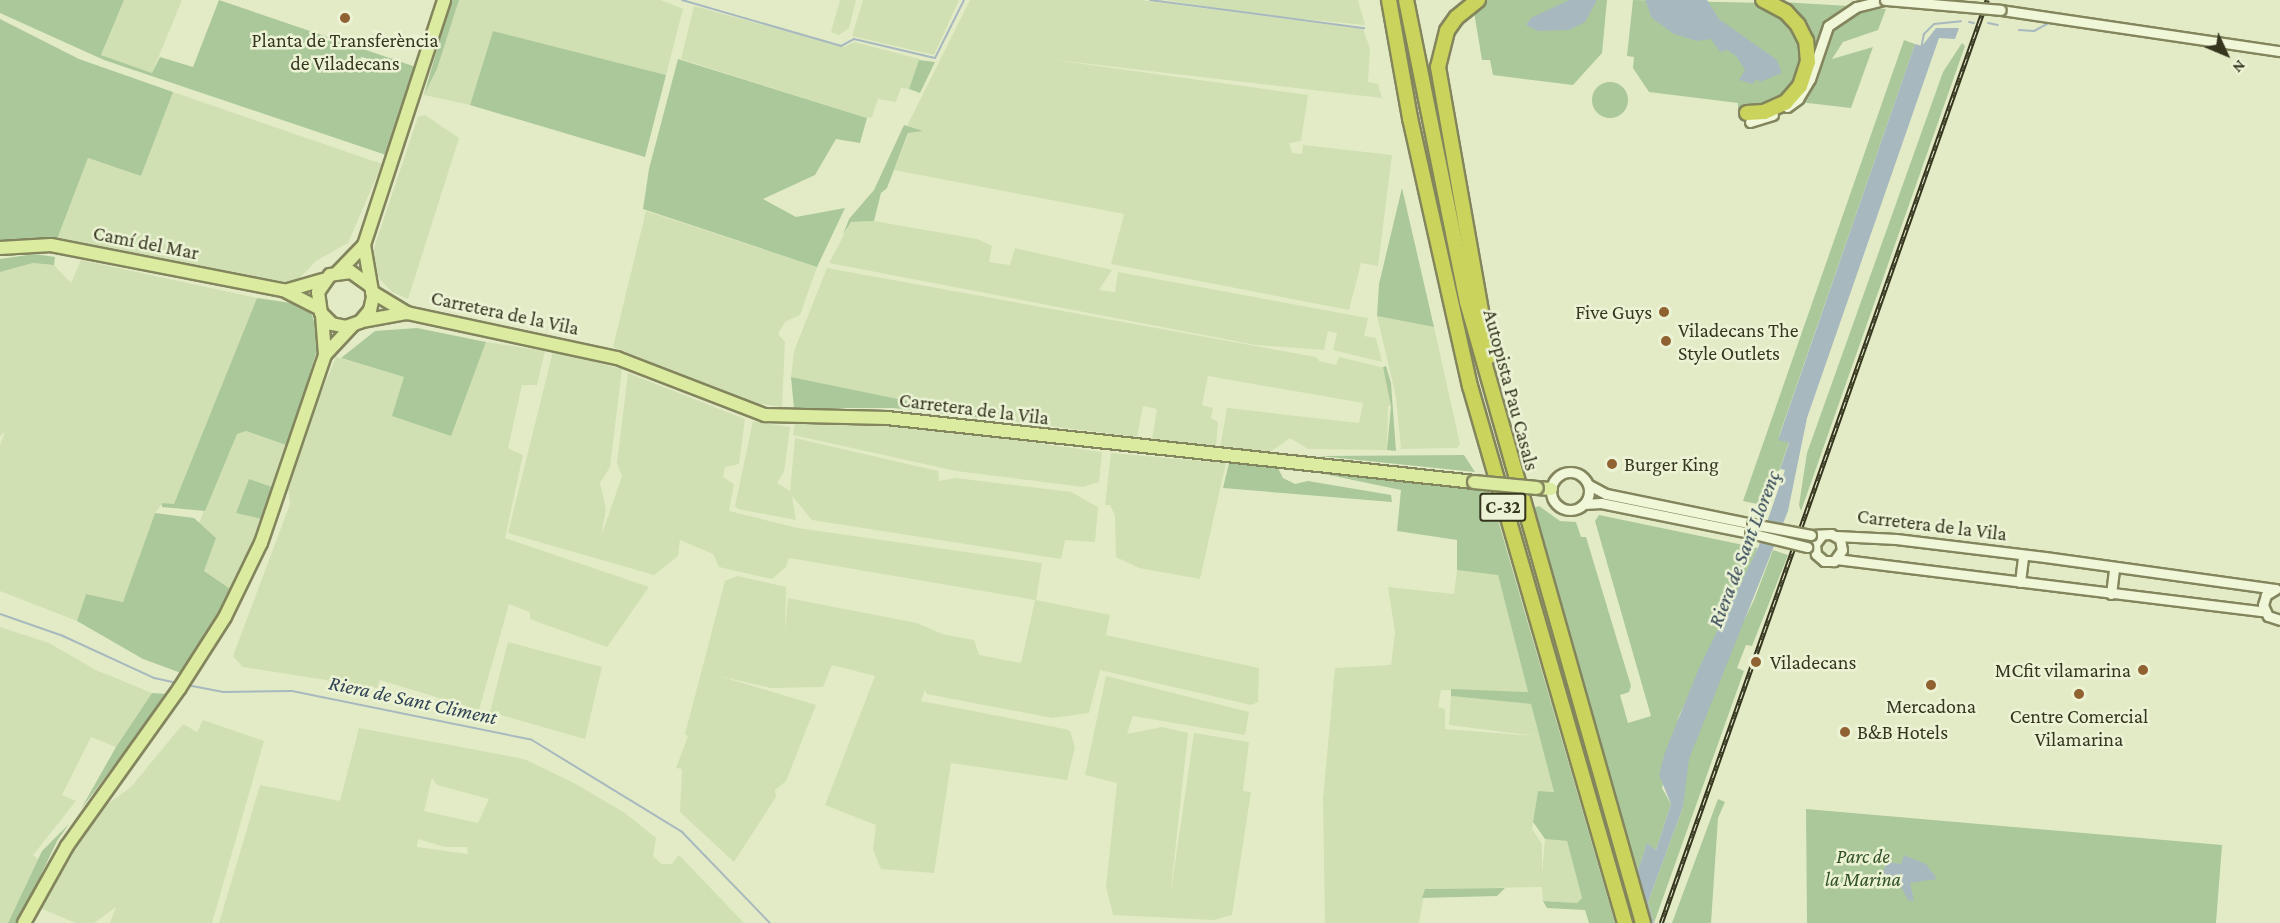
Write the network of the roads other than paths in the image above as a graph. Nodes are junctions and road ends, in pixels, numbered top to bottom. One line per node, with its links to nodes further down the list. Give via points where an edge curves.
1 (444, 0): 10 (main road)
2 (1389, 0): 37 (highway, Autopista Pau Casals / C-32, via 1415,141 1467,375)
3 (1406, 0): 20 (highway, Autopista Pau Casals / C-32, via 1455,249)
4 (1763, 0): 9 (highway, via 1786,12 1798,25 1806,41 1808,62 1800,86 1786,102)
5 (1879, 0): 6 (highway)
6 (1885, 0): 8 (street, bridge, via 2001,9); 9 (street, via 1856,7 1838,17 1820,43 1810,79 1798,99 1779,112)
7 (1476, 1): 20 (highway, via 1456,18 1444,37 1439,53 1439,87 1485,329)
8 (2280, 51)
9 (1749, 118)
10 (364, 245): 12 (main road); 14 (main road)
11 (0, 248): 15 (main road, Camí del Mar, via 51,245)
12 (338, 272): 13 (main road); 14 (main road, via 357,274)
13 (324, 280): 15 (main road, Camí del Mar); 16 (main road, via 317,294)
14 (370, 288): 17 (main road); 18 (main road, via 371,308)
15 (283, 290): 16 (main road, Camí del Mar)
16 (320, 311): 18 (main road, via 335,325); 19 (main road)
17 (406, 313): 18 (main road); 22 (main road, Carretera de la Vila, bridge, via 599,353 765,415 895,418)
18 (357, 323): 19 (main road)
19 (326, 356): 36 (main road, via 261,543 225,617 169,704 67,846)
20 (1496, 413): 38 (highway, Autopista Pau Casals / C-32)
21 (1589, 485): 22 (street, via 1581,475 1567,472 1557,477); 23 (street); 24 (street, via 1609,495)
22 (1551, 489): 23 (street, via 1555,503 1563,508 1572,510)
23 (1584, 504): 24 (street, via 1606,504)
24 (1751, 529): 25 (street, bridge); 27 (street, bridge)
25 (1822, 535): 26 (street); 27 (street)
26 (1836, 536): 28 (street, Carretera de la Vila, via 1896,538); 29 (street, via 1842,547)
27 (1810, 549): 29 (street, via 1823,561)
28 (2023, 556): 30 (street, Carretera de la Vila); 31 (street, Carretera de la Vila)
29 (1836, 559): 31 (street)
30 (2114, 568): 32 (street, Carretera de la Vila); 33 (street)
31 (2019, 582): 33 (street)
32 (2278, 589): 34 (street, via 2264,598)
33 (2111, 594): 34 (street)
34 (2265, 612): 35 (street)
35 (2280, 620)
36 (24, 923)
37 (1625, 923)
38 (1643, 923)

